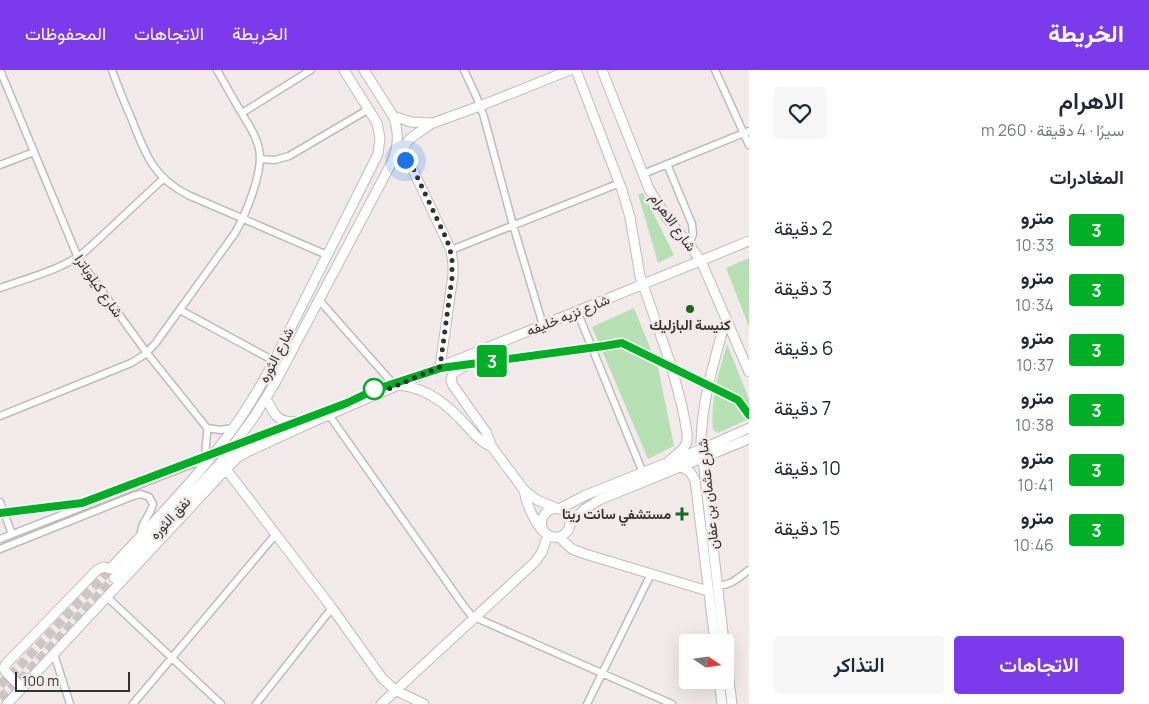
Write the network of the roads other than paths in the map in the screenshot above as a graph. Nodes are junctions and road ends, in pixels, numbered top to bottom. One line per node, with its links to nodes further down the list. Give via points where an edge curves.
1 (0, 70): 19 (street, شارع كيلوباترا)
2 (112, 70): 26 (street, via 145,153)
3 (218, 70): 14 (street)
4 (312, 70): 14 (street)
5 (344, 70): 13 (main road, شارع الثوره)
6 (364, 70): 15 (main road)
7 (464, 70): 12 (street)
8 (570, 70): 12 (main road)
9 (576, 70): 27 (main road, شارع الاهرام)
10 (602, 70): 25 (main road, شارع الاهرام)
11 (715, 70): 17 (street)
12 (480, 106): 16 (main road); 29 (street)
13 (369, 109): 20 (street, via 289,156 275,160); 33 (main road, شارع الثوره, via 379,133 378,154)
14 (242, 113): 20 (street, via 257,140)
15 (393, 116): 16 (main road, via 422,124); 21 (main road, شارع الثوره, via 398,139)
16 (432, 123): 22 (main road, via 408,140 404,151)
17 (746, 133): 18 (street); 23 (street)
18 (749, 145)
19 (34, 152): 24 (street); 34 (street, شارع كيلوباترا)
20 (260, 159): 28 (street)
21 (392, 162): 22 (main road); 38 (main road, شارع الثوره)
22 (407, 162): 32 (main road, via 412,166)
23 (667, 164): 25 (street); 31 (street, via 692,221 693,234)
24 (0, 165)
25 (643, 174): 31 (main road, شارع الاهرام, via 659,206)
26 (164, 178): 28 (street, via 188,195); 34 (street)
27 (620, 183): 29 (street); 36 (main road, شارع الاهرام, via 630,217)
28 (243, 218): 33 (street); 39 (street)
29 (513, 225): 32 (street); 42 (street)
30 (749, 242): 35 (main road, شارع نزيه خليفه)
31 (689, 244): 35 (main road, شارع الاهرام)
32 (451, 250): 46 (main road, via 453,271)
33 (328, 255): 45 (main road, شارع الثوره)
34 (78, 257): 37 (street); 44 (street, شارع كيلوباترا)
35 (701, 260): 36 (main road, شارع نزيه خليفه); 41 (main road, شارع الاهرام)
36 (642, 284): 40 (main road, شارع نزيه خليفه); 63 (main road, شارع عثمان بن عفان, via 674,373 687,432 685,446)
37 (0, 288)
38 (319, 300): 48 (street); 49 (main road, شارع الثوره)
39 (180, 310): 44 (street); 45 (street)
40 (577, 311): 42 (main road, شارع نزيه خليفه); 66 (street)
41 (726, 318): 47 (main road, شارع الاهرام); 59 (main road, شارع عثمان بن عفان, via 704,401)
42 (542, 326): 43 (main road, شارع نزيه خليفه)
43 (479, 352): 46 (main road, شارع نزيه خليفه); 58 (main road, via 470,363 454,371 451,380 486,432)
44 (147, 353): 51 (street, via 131,363); 53 (street, شارع كيلوباترا)
45 (274, 360): 54 (main road, شارع الثوره)
46 (440, 367): 48 (main road, شارع نزيه خليفه)
47 (749, 372)
48 (396, 386): 50 (main road, شارع نزيه خليفه); 58 (main road, via 415,388 437,398 480,440)
49 (265, 400): 52 (main road, via 284,421); 60 (main road, شارع الثوره)
50 (329, 415): 52 (main road, شارع نزيه خليفه); 87 (street)
51 (0, 416)
52 (317, 420): 56 (main road, شارع نزيه خليفه)
53 (207, 428): 54 (street); 62 (street)
54 (234, 428): 62 (main road, شارع الثوره)
55 (749, 428): 59 (main road)
56 (278, 438): 60 (main road, via 259,441); 65 (main road, شارع نزيه خليفه, via 244,454)
57 (749, 439): 61 (main road)
58 (492, 447): 67 (main road)
59 (702, 449): 61 (main road, شارع عثمان بن عفان); 63 (main road)
60 (225, 458): 82 (main road, نفق الثوره)
61 (703, 459): 64 (main road); 83 (main road, شارع عثمان بن عفان)
62 (207, 462): 70 (street, via 187,466); 76 (main road, شارع الثوره)
63 (667, 463): 66 (main road)
64 (682, 467): 71 (main road, via 599,500); 84 (main road, شارع عثمان بن عفان, via 695,480)
65 (226, 469): 75 (main road); 85 (main road)
66 (642, 473): 69 (main road)
67 (524, 490): 69 (main road, via 537,500); 73 (main road, via 530,510)
68 (0, 502): 74 (street)
69 (557, 508): 71 (main road, via 567,514); 73 (main road, via 543,515 541,523)
70 (47, 520): 72 (street); 74 (street)
71 (570, 524): 77 (main road, via 566,533)
72 (51, 529): 76 (street, via 144,494 151,498 153,506 142,526); 79 (street)
73 (545, 533): 77 (main road); 87 (main road, via 542,552 535,562)
74 (12, 534): 78 (street)
75 (276, 534): 86 (main road); 91 (street)
76 (141, 535): 93 (main road, شارع الثوره, via 110,569 97,570 5,665 5,671)
77 (559, 537): 81 (main road, via 579,552)
78 (0, 539)
79 (0, 550)
80 (749, 570): 83 (street, via 727,585)
81 (651, 574): 84 (main road); 92 (street)
82 (114, 578)
83 (718, 585): 89 (main road, شارع عثمان بن عفان)
84 (708, 591): 88 (main road, شارع عثمان بن عفان)
85 (107, 597): 90 (main road); 91 (street)
86 (332, 608): 96 (main road, via 382,678); 101 (street)
87 (474, 618): 92 (street); 96 (main road)
88 (713, 634)
89 (723, 634)
90 (54, 654): 93 (main road); 98 (street)
91 (172, 658): 99 (street); 100 (street)
92 (602, 674): 104 (street); 105 (street)
93 (22, 688): 97 (main road)
94 (720, 689): 106 (main road)
95 (730, 689): 107 (main road)
96 (395, 690): 102 (main road); 103 (main road)
97 (7, 704)
98 (70, 704)
99 (133, 704)
100 (221, 704)
101 (256, 704)
102 (382, 704)
103 (424, 704)
104 (587, 704)
105 (672, 704)
106 (722, 704)
107 (732, 704)

